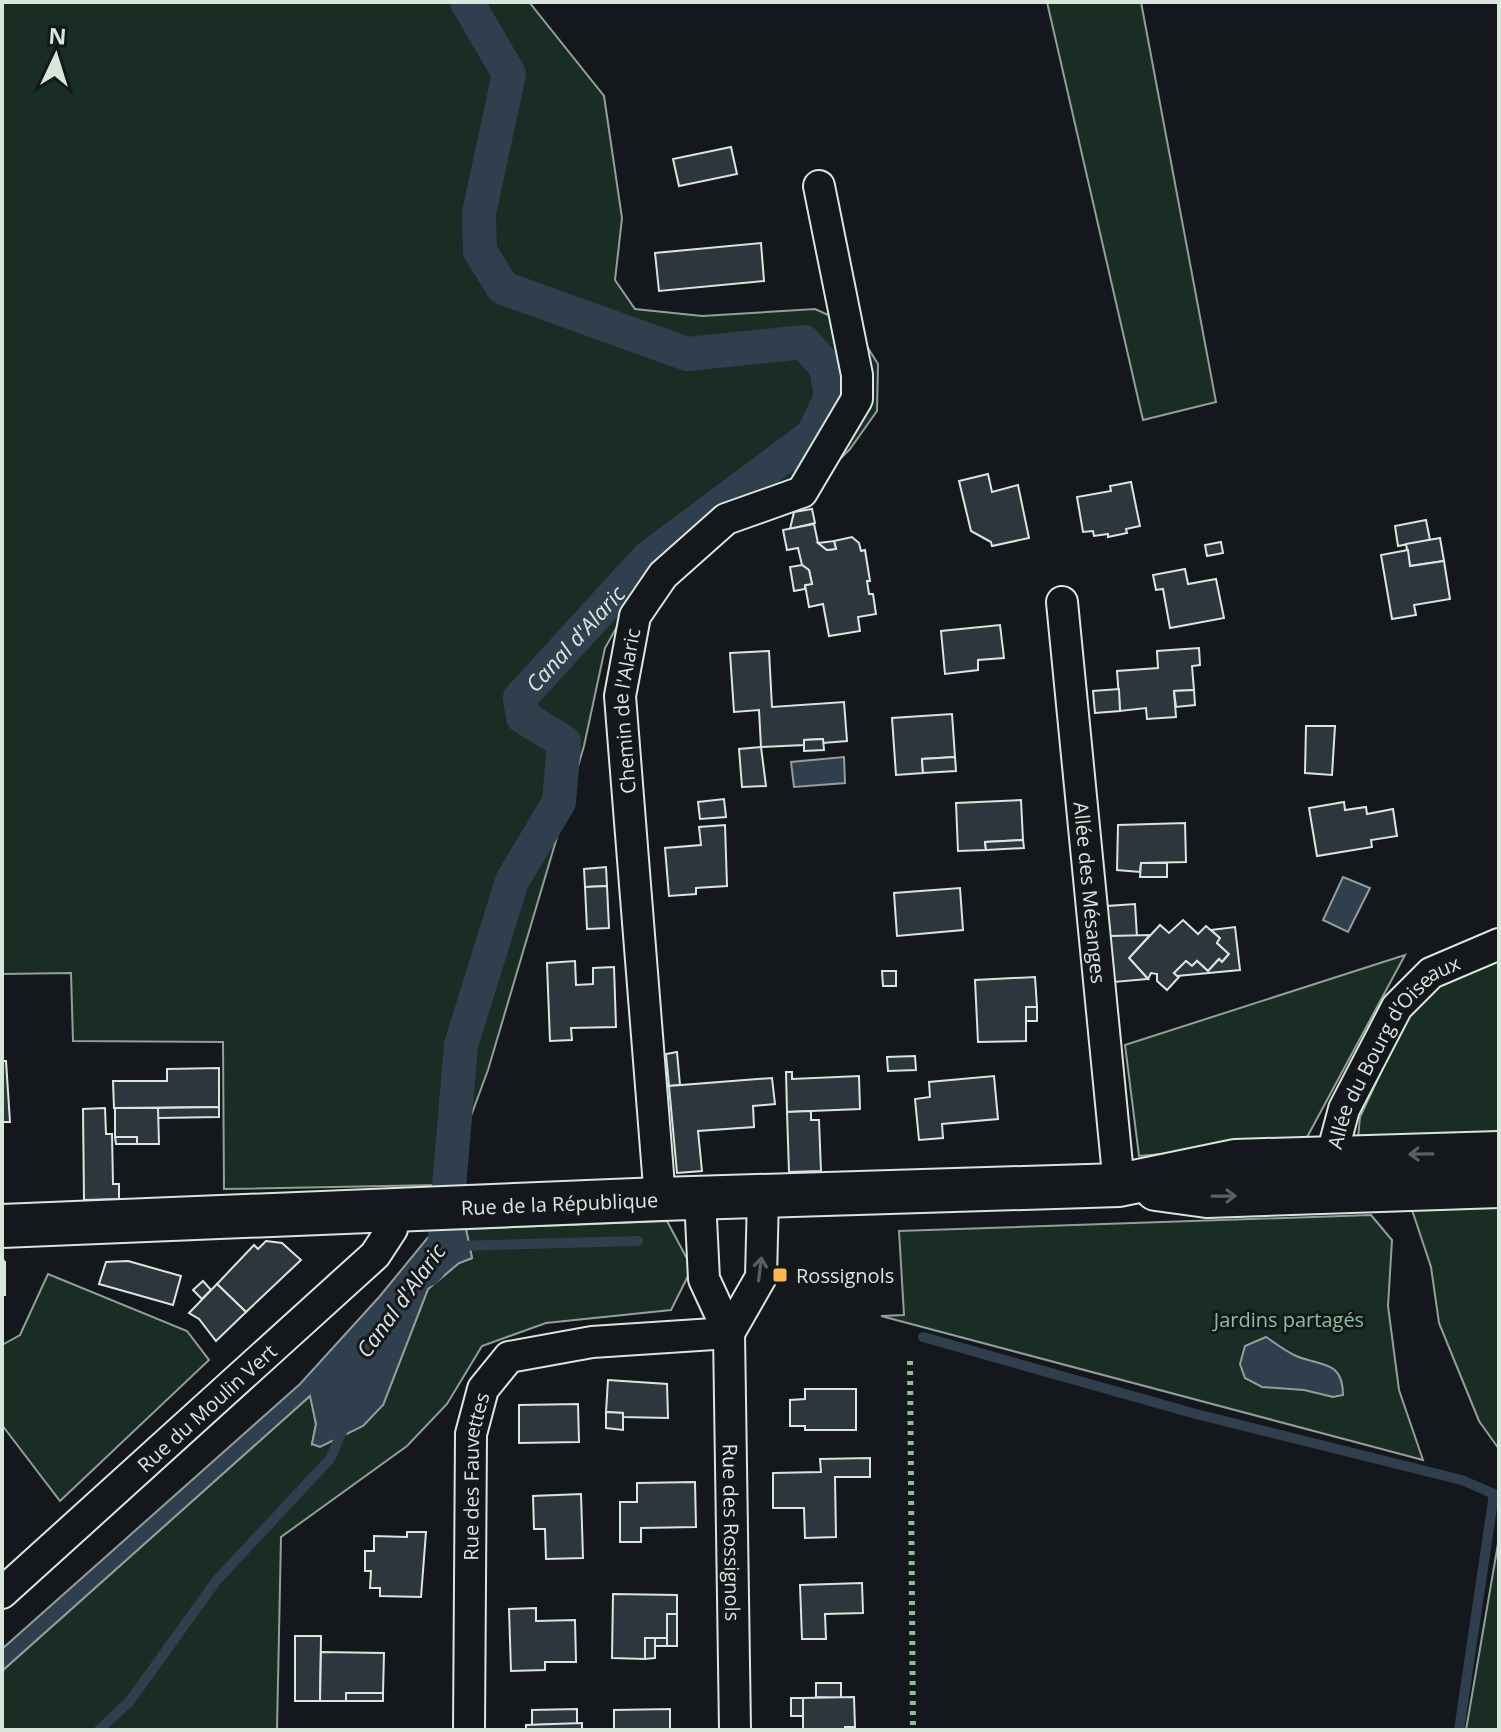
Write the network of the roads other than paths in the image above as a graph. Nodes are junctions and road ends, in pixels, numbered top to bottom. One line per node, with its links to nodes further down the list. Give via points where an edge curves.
1 (819, 186): 9 (street, Chemin de l'Alaric, via 857,375 857,399 802,492 726,519 663,575 635,616 620,696)
2 (1062, 602): 6 (street, Allée des Mésanges)
3 (1499, 944): 5 (street, Allée du Bourg d'Oiseaux, via 1431,973 1397,1007 1344,1109)
4 (1499, 1153): 5 (street, one-way to 5)
5 (1329, 1175): 6 (street, Rue de la République, via 1235,1161); 7 (street)
6 (1119, 1185): 8 (street, Rue de la République)
7 (1499, 1186)
8 (763, 1197): 9 (street, Rue de la République); 12 (street, one-way to 8, via 761,1277)
9 (680, 1199): 10 (street, Rue de la République); 12 (street, Rue des Rossignols, via 704,1279)
10 (405, 1210): 11 (street, Rue de la République); 13 (street, Rue du Moulin Vert, via 375,1255)
11 (2, 1226)
12 (729, 1333): 14 (street, Rue des Fauvettes, via 592,1342 509,1357 483,1389 471,1434); 15 (street, Rue des Rossignols)
13 (2, 1593)
14 (469, 1730)
15 (735, 1730)

